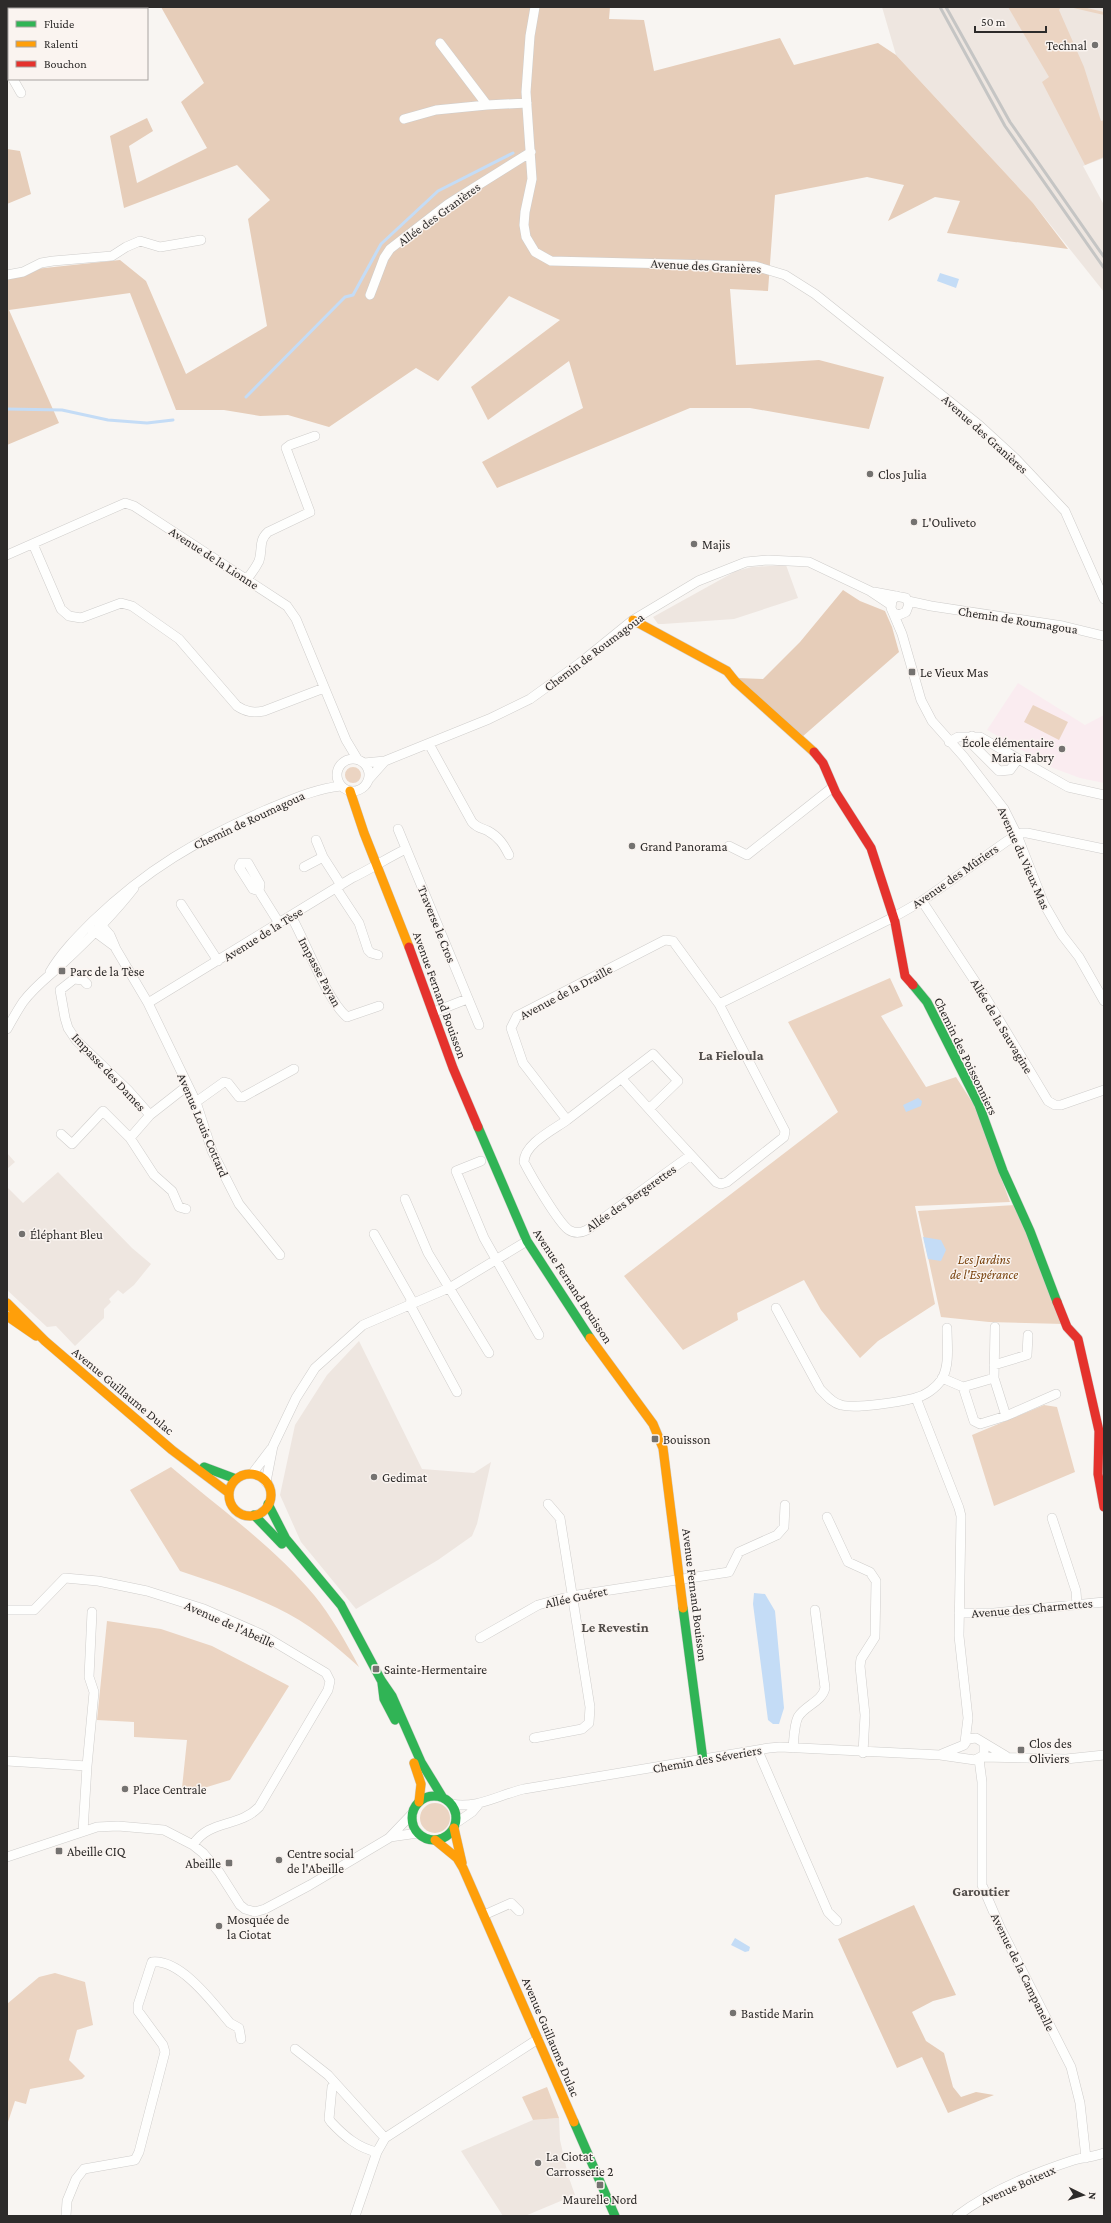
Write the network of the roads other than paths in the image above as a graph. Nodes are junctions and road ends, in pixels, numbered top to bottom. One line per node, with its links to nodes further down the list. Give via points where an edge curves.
1 (535, 7): 5 (street, Avenue des Granières, via 530,36)
2 (440, 43): 6 (street)
3 (14, 80): 4 (street)
4 (21, 93)
5 (527, 103): 6 (street); 8 (street, Avenue des Granières)
6 (487, 104): 7 (street, via 436,110)
7 (404, 119)
8 (531, 152): 11 (street, Allée des Granières, via 448,204 390,249); 18 (street, Avenue des Granières, via 532,179 524,225 526,237 535,252 552,261 754,266 785,276 815,294 979,425 1016,459 1065,511)
9 (200, 240): 10 (street, via 160,247 140,241 112,256 41,263 23,272)
10 (7, 275)
11 (370, 295)
12 (315, 436): 15 (street, via 290,444 286,448 310,512 264,536 258,562)
13 (34, 544): 14 (street, Avenue de la Lionne); 15 (street, Avenue de la Lionne, via 125,503 134,506); 24 (street, via 61,609 66,613 81,618 121,603 132,606 179,639 243,710 255,713 264,711)
14 (7, 555)
15 (246, 579): 24 (street, Avenue de la Lionne, via 291,611)
16 (870, 591): 17 (street, Chemin de Roumagoua); 20 (street, Chemin de Roumagoua); 21 (street, Chemin de Roumagoua, via 809,562 746,562 698,581)
17 (897, 596): 19 (street, via 903,597); 20 (street, via 892,600)
18 (1104, 598)
19 (908, 608): 20 (street, via 899,615); 22 (street, Avenue du Vieux Mas); 23 (street, Chemin de Roumagoua, via 931,606 1063,626)
20 (892, 609): 22 (street, Avenue du Vieux Mas)
21 (633, 620): 28 (street, Chemin de Roumagoua, via 530,699); 36 (street, Chemin des Poissonniers, via 727,671 735,681 810,746 823,763)
22 (902, 634): 27 (street, Avenue du Vieux Mas, via 924,709)
23 (1104, 636)
24 (324, 688): 26 (street, Avenue de la Lionne)
25 (972, 736): 27 (street, via 958,737); 29 (street, via 980,737); 29 (street, via 974,746 999,771 1010,770)
26 (346, 740): 30 (street, Avenue de la Lionne); 32 (street)
27 (949, 742): 43 (street, Avenue du Vieux Mas, via 993,793)
28 (429, 744): 31 (street, Chemin de Roumagoua); 48 (street, via 472,822 477,828 497,837)
29 (1018, 759): 40 (street, via 1068,787)
30 (361, 761): 31 (street, Chemin de Roumagoua); 32 (street, via 347,761); 34 (street, via 369,773)
31 (385, 761): 34 (street, Chemin de Roumagoua)
32 (342, 764): 33 (street)
33 (337, 774): 35 (street); 37 (street, Chemin de Roumagoua)
34 (369, 779): 38 (street)
35 (341, 786): 37 (street, Chemin de Roumagoua); 39 (street)
36 (833, 787): 45 (street, via 747,855); 57 (street, Chemin des Poissonniers, via 871,848)
37 (320, 788): 58 (street, Chemin de Roumagoua, via 209,836 170,859 140,880)
38 (362, 789): 39 (street); 41 (street, Avenue Fernand Bouisson)
39 (350, 792): 41 (street, Avenue Fernand Bouisson)
40 (1104, 795)
41 (358, 812): 50 (street, Avenue Fernand Bouisson)
42 (398, 829): 46 (street, Traverse le Cros)
43 (1017, 836): 47 (street, via 1027,833); 54 (street, Avenue des Mûriers); 66 (street, Avenue du Vieux Mas, via 1044,904)
44 (316, 840): 49 (street)
45 (729, 846)
46 (406, 849): 50 (street); 65 (street, Traverse le Cros)
47 (1104, 849)
48 (509, 855)
49 (323, 857): 51 (street); 52 (street)
50 (377, 864): 52 (street, Avenue de la Tèse); 70 (street, Avenue Fernand Bouisson)
51 (304, 868)
52 (339, 886): 56 (street, Avenue de la Tèse); 62 (street, via 359,923 368,950)
53 (259, 891): 59 (street)
54 (922, 901): 57 (street, Avenue des Mûriers); 76 (street, Allée de la Sauvagine, via 986,998 1048,1101 1061,1105)
55 (182, 904): 63 (street)
56 (291, 916): 59 (street, Avenue de la Tèse); 69 (street, Impasse Payan, via 330,994 342,1012 347,1016)
57 (894, 917): 68 (street); 119 (street, Chemin des Poissonniers, via 905,976 927,1002 979,1105 1003,1171 1030,1231 1067,1327 1078,1339 1099,1432 1098,1474)
58 (99, 922): 60 (street, Chemin de Roumagoua); 61 (street, Avenue Louis Cottard, via 110,935)
59 (280, 923): 63 (street, Avenue de la Tèse)
60 (91, 930): 61 (street, Avenue Louis Cottard); 72 (street, Chemin de Roumagoua, via 23,1003)
61 (114, 946): 67 (street, Avenue Louis Cottard)
62 (378, 955)
63 (218, 961): 67 (street, Avenue de la Tèse)
64 (87, 984): 79 (street, Impasse des Dames, via 83,980 74,979 60,990 68,1028 76,1040)
65 (468, 999): 70 (street); 71 (street, Traverse le Cros)
66 (1104, 1001)
67 (148, 1003): 75 (street, Avenue Louis Cottard)
68 (719, 1004): 80 (street, Avenue de la Draille, via 673,941 665,940 517,1016 510,1028 519,1056); 83 (street, Avenue de la Draille, via 785,1131 784,1137 721,1184)
69 (379, 1006)
70 (434, 1012): 88 (street, Avenue Fernand Bouisson, via 453,1068)
71 (478, 1025)
72 (7, 1028)
73 (294, 1069): 77 (street, via 243,1097 239,1097 228,1083 224,1082)
74 (622, 1079): 78 (street, Avenue de la Draille); 78 (street, via 653,1054 678,1081); 80 (street)
75 (187, 1086): 77 (street, Avenue Louis Cottard); 79 (street)
76 (1104, 1090)
77 (196, 1102): 89 (street, Avenue Louis Cottard, via 212,1151 236,1198)
78 (649, 1109): 83 (street, Avenue de la Draille)
79 (150, 1115): 82 (street)
80 (567, 1120): 83 (street, Allée des Bergerettes, via 530,1148 524,1156 524,1162 563,1224 574,1233 587,1230)
81 (61, 1134): 82 (street, via 72,1144 103,1111)
82 (130, 1138): 86 (street, via 154,1175 172,1191 179,1207)
83 (690, 1155)
84 (481, 1161): 90 (street, via 456,1171)
85 (405, 1199): 91 (street, via 428,1253)
86 (186, 1209)
87 (374, 1234): 93 (street, via 411,1299)
88 (527, 1241): 90 (street); 123 (street, Avenue Fernand Bouisson, via 577,1321 653,1424 659,1436 663,1448)
89 (280, 1255)
90 (496, 1260): 91 (street); 98 (street)
91 (451, 1287): 93 (street); 101 (street)
92 (7, 1303): 100 (street, Avenue Guillaume Dulac)
93 (410, 1305): 106 (street); 110 (street, via 364,1325 315,1368 296,1398)
94 (776, 1308): 108 (street, via 820,1389 828,1398 840,1405 854,1406)
95 (7, 1316): 100 (street, Avenue Guillaume Dulac)
96 (995, 1327): 102 (street)
97 (947, 1328): 103 (street, via 948,1359)
98 (539, 1334)
99 (1028, 1335): 102 (street, via 1027,1355)
100 (42, 1339): 111 (street, Avenue Guillaume Dulac)
101 (489, 1352)
102 (994, 1365): 104 (street)
103 (942, 1378): 105 (street); 108 (street, via 931,1391)
104 (994, 1378): 105 (street); 109 (street)
105 (963, 1387): 109 (street, via 974,1421 980,1424)
106 (457, 1392)
107 (1056, 1394): 109 (street)
108 (916, 1398): 130 (street, via 959,1508)
109 (1006, 1416)
110 (273, 1446): 112 (street); 114 (street)
111 (188, 1461): 113 (street, Avenue Guillaume Dulac); 115 (street, Avenue Guillaume Dulac)
112 (252, 1474): 113 (street); 114 (street)
113 (236, 1479): 115 (street)
114 (266, 1482): 116 (street, Avenue Guillaume Dulac, via 270,1493)
115 (229, 1493): 120 (street, Avenue Guillaume Dulac, via 229,1499 236,1510)
116 (268, 1504): 120 (street); 131 (street, Avenue Guillaume Dulac, via 286,1539 341,1605)
117 (548, 1504): 124 (street, via 560,1518)
118 (785, 1505): 123 (street, Allée Guéret, via 784,1527 778,1535 738,1552 729,1572)
119 (1104, 1507)
120 (254, 1515): 131 (street, Avenue Guillaume Dulac, via 277,1536)
121 (827, 1517): 140 (street, via 848,1562 870,1572 876,1581 875,1637 861,1659 860,1666 865,1715)
122 (1052, 1518): 126 (street, via 1076,1591)
123 (679, 1578): 124 (street, Allée Guéret); 146 (street, Avenue Fernand Bouisson)
124 (571, 1596): 132 (street, Allée Guéret, via 538,1605); 135 (street, via 590,1707 589,1723 582,1729)
125 (1104, 1602): 126 (street, Avenue des Charmettes)
126 (1077, 1605): 130 (street, Avenue des Charmettes)
127 (7, 1610): 159 (street, Avenue de l'Abeille, via 34,1610 65,1578 98,1581 147,1591 204,1609 260,1634 326,1673 330,1681 328,1690 259,1807 247,1817 204,1831)
128 (815, 1610): 138 (street, via 825,1688 821,1697 797,1718)
129 (92, 1612): 148 (street, via 89,1677 94,1692)
130 (959, 1614): 134 (street)
131 (353, 1626): 133 (street, Avenue Guillaume Dulac)
132 (480, 1638)
133 (381, 1680): 149 (street, Avenue Guillaume Dulac, via 392,1696 421,1762); 150 (street, Avenue Guillaume Dulac, via 384,1699 420,1776)
134 (968, 1718): 136 (street); 137 (street)
135 (534, 1738)
136 (982, 1742): 137 (street, Chemin des Séveriers, via 972,1738); 143 (street, Chemin des Séveriers); 144 (street, via 985,1751)
137 (965, 1744): 141 (street, Chemin des Séveriers); 145 (street, via 964,1753)
138 (794, 1748): 139 (street, Chemin des Séveriers, via 780,1747); 140 (street, Chemin des Séveriers)
139 (758, 1751): 146 (street, Chemin des Séveriers); 164 (street, via 828,1912)
140 (863, 1753): 141 (street, Chemin des Séveriers)
141 (940, 1755): 145 (street, Chemin des Séveriers)
142 (1104, 1755): 143 (street, Chemin des Séveriers, via 1066,1759)
143 (1008, 1757): 144 (street, Chemin des Séveriers)
144 (980, 1758): 145 (street, Chemin des Séveriers); 172 (street, Avenue de la Campanelle, via 982,1885 1003,1933 1071,2067 1080,2103)
145 (968, 1759)
146 (703, 1760): 152 (street, Chemin des Séveriers, via 524,1789)
147 (7, 1762): 148 (street)
148 (87, 1766): 155 (street)
149 (443, 1798): 150 (street, via 426,1797); 151 (street)
150 (419, 1802): 153 (street)
151 (451, 1804): 152 (street, Chemin des Séveriers); 154 (street, via 456,1813)
152 (478, 1805): 154 (street, Chemin des Séveriers)
153 (412, 1814): 156 (street, via 414,1828); 157 (street)
154 (455, 1826): 158 (street, via 446,1837); 161 (street, Avenue Guillaume Dulac)
155 (82, 1831): 159 (street, via 118,1826 164,1830); 160 (street)
156 (418, 1833): 157 (street); 158 (street)
157 (389, 1838): 159 (street, via 310,1885 255,1912 240,1905 211,1861)
158 (435, 1840): 161 (street, Avenue Guillaume Dulac, via 457,1858)
159 (193, 1845)
160 (7, 1857)
161 (463, 1868): 163 (street, Avenue Guillaume Dulac)
162 (519, 1911): 163 (street, via 511,1904)
163 (484, 1915): 166 (street, Avenue Guillaume Dulac)
164 (837, 1921)
165 (240, 2039): 173 (street, via 239,2028 230,2023 181,1971 152,1962 138,2011 164,2045 165,2052 139,2152 134,2160 84,2169 76,2179 67,2201)
166 (538, 2039): 169 (street); 175 (street, Avenue Guillaume Dulac)
167 (295, 2049): 168 (street, via 328,2075)
168 (336, 2085): 169 (street); 170 (street, via 332,2087 329,2119 356,2145)
169 (385, 2138): 170 (street)
170 (377, 2152): 174 (street)
171 (1104, 2153): 172 (street, Avenue Boiteux)
172 (1086, 2158): 176 (street, Avenue Boiteux, via 1032,2175 983,2199)
173 (66, 2216)
174 (356, 2216)
175 (615, 2216)
176 (957, 2216)

